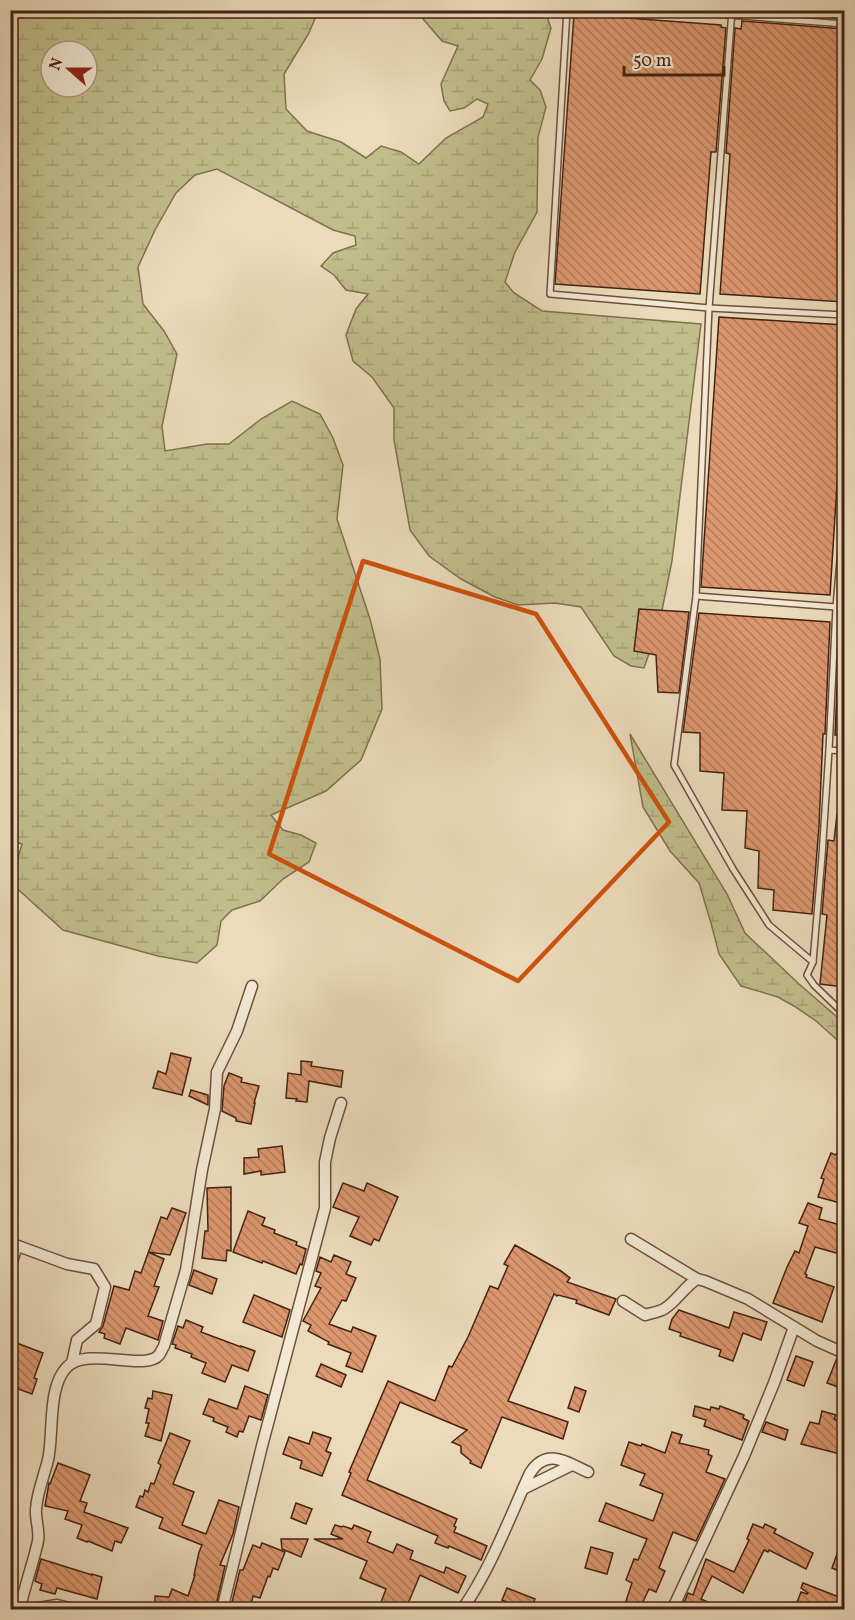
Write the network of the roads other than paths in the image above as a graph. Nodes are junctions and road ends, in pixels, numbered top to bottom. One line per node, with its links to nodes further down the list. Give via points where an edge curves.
1 (567, 10): 5 (lane, via 550,294)
2 (663, 10): 3 (lane)
3 (732, 13): 4 (lane); 5 (lane)
4 (844, 24)
5 (710, 308): 6 (lane); 8 (lane)
6 (844, 315)
7 (844, 513): 9 (lane)
8 (696, 596): 9 (lane); 12 (lane, via 674,765 769,925)
9 (836, 607): 10 (lane)
10 (829, 750): 11 (lane); 12 (lane)
11 (844, 751)
12 (813, 962): 14 (lane, via 807,975)
13 (252, 986): 23 (street, via 237,1031 217,1072 214,1116 186,1270 164,1346 153,1359 98,1358)
14 (844, 1014)
15 (341, 1103): 29 (street, via 325,1162 325,1208)
16 (631, 1239): 19 (street)
17 (14, 1244): 18 (street); 23 (street, via 67,1264 93,1269 105,1287 96,1324 77,1340)
18 (10, 1268)
19 (697, 1279): 20 (street, via 663,1310 645,1315); 21 (street, via 748,1299)
20 (623, 1301)
21 (794, 1327): 22 (street); 31 (street, via 744,1456)
22 (844, 1353)
23 (72, 1363): 27 (street, via 61,1376 53,1403 49,1457 36,1511 38,1540)
24 (572, 1466): 25 (street); 26 (street); 26 (street, via 546,1458 537,1463)
25 (588, 1473)
26 (523, 1489): 30 (street)
27 (15, 1608): 28 (street, via 57,1605)
28 (78, 1610)
29 (222, 1610)
30 (462, 1610)
31 (672, 1610)

